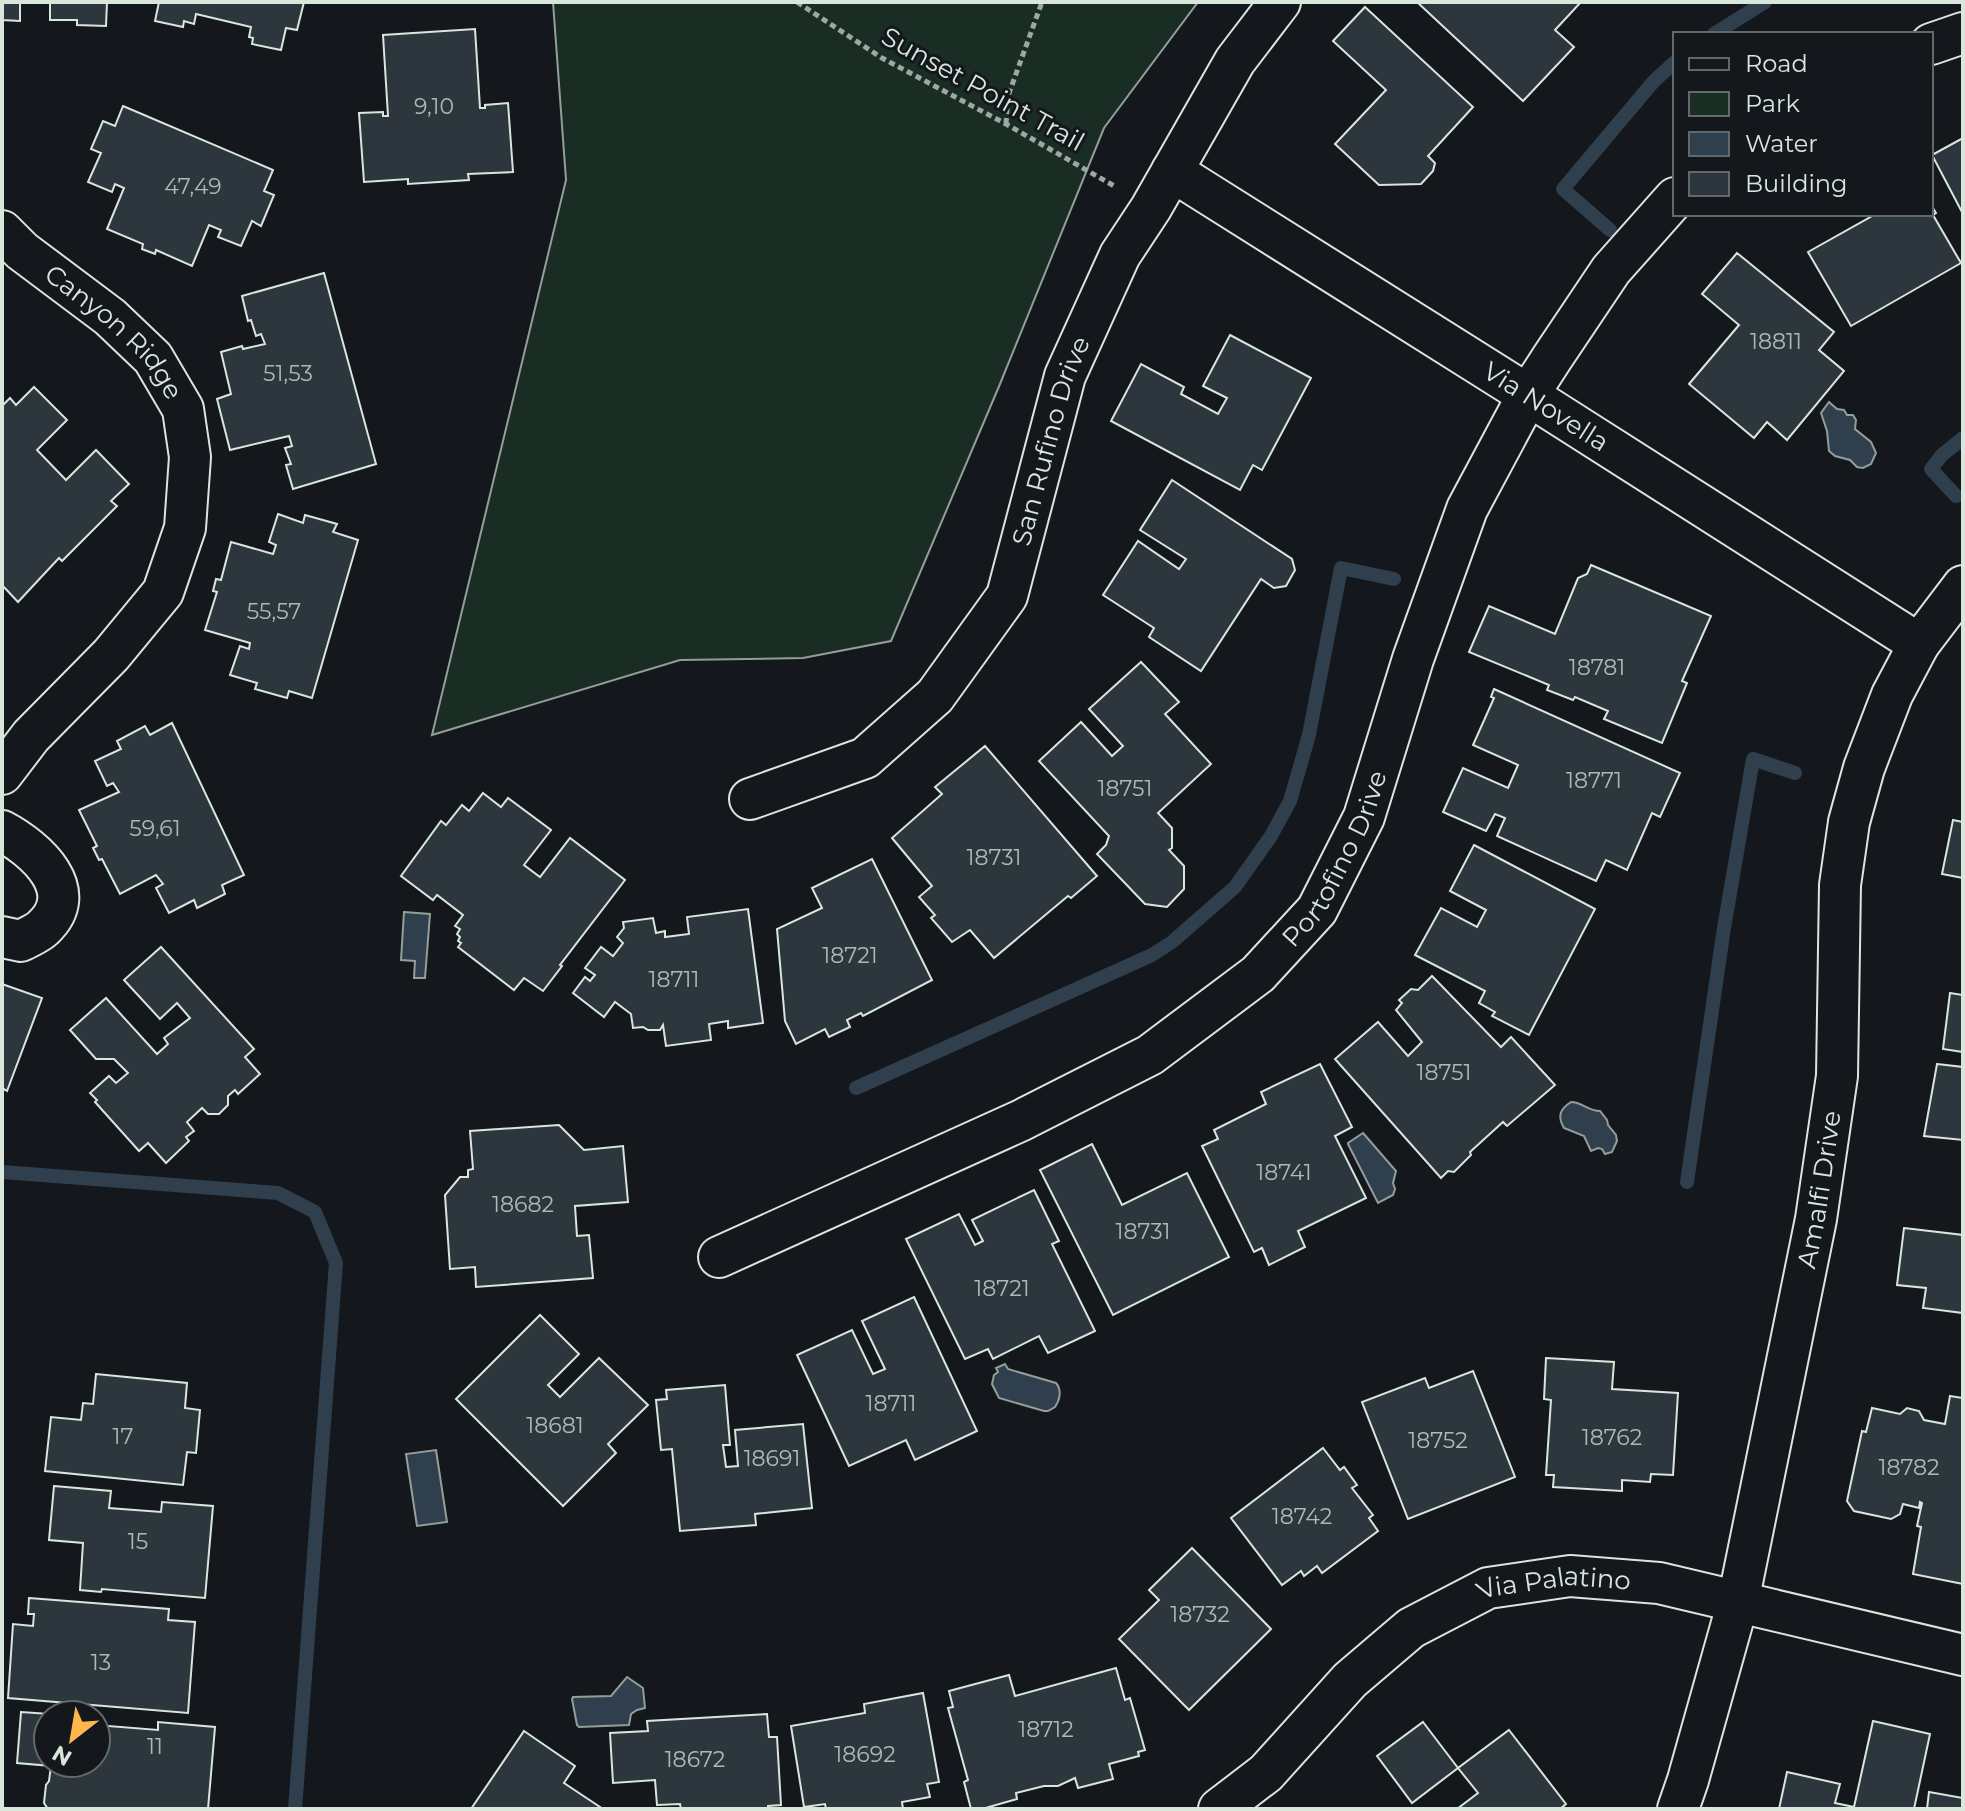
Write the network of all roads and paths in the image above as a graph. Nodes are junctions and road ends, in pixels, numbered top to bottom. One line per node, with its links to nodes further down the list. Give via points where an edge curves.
1 (797, 2): 6 (path, Sunset Point Trail, via 882,58)
2 (1042, 2): 6 (path, via 1008,96)
3 (1280, 2): 7 (street, San Rufino Drive, via 1235,61)
4 (1963, 33): 5 (street)
5 (1933, 43)
6 (1006, 124): 9 (path, Sunset Point Trail)
7 (1172, 171): 9 (street, San Rufino Drive); 11 (street, Via Novella)
8 (1673, 200): 11 (street, Portofino Drive, via 1611,270)
9 (1151, 208): 15 (street, San Rufino Drive, via 1120,255 1065,376 1007,596 935,696 865,758)
10 (2, 231): 14 (street, Canyon Ridge, via 153,358 183,409 190,457 185,528 163,592)
11 (1528, 395): 13 (street, Via Novella); 18 (street, Portofino Drive, via 1467,509 1364,817 1317,910 1258,974 1150,1055 1022,1120)
12 (1963, 586): 13 (street, Amalfi Drive)
13 (1919, 644): 19 (street, Amalfi Drive, via 1892,695 1849,822 1840,885 1835,1090 1816,1219)
14 (2, 774)
15 (750, 799)
16 (2, 831): 17 (street, via 45,863 58,887 56,910 43,928 21,941)
17 (2, 937)
18 (719, 1257)
19 (1738, 1602): 20 (street, Via Palatino); 21 (street, Via Palatino, via 1659,1583 1570,1576 1488,1588 1411,1628 1350,1680 1266,1773); 22 (street, Amalfi Drive)
20 (1963, 1655)
21 (1219, 1809)
22 (1678, 1809)

